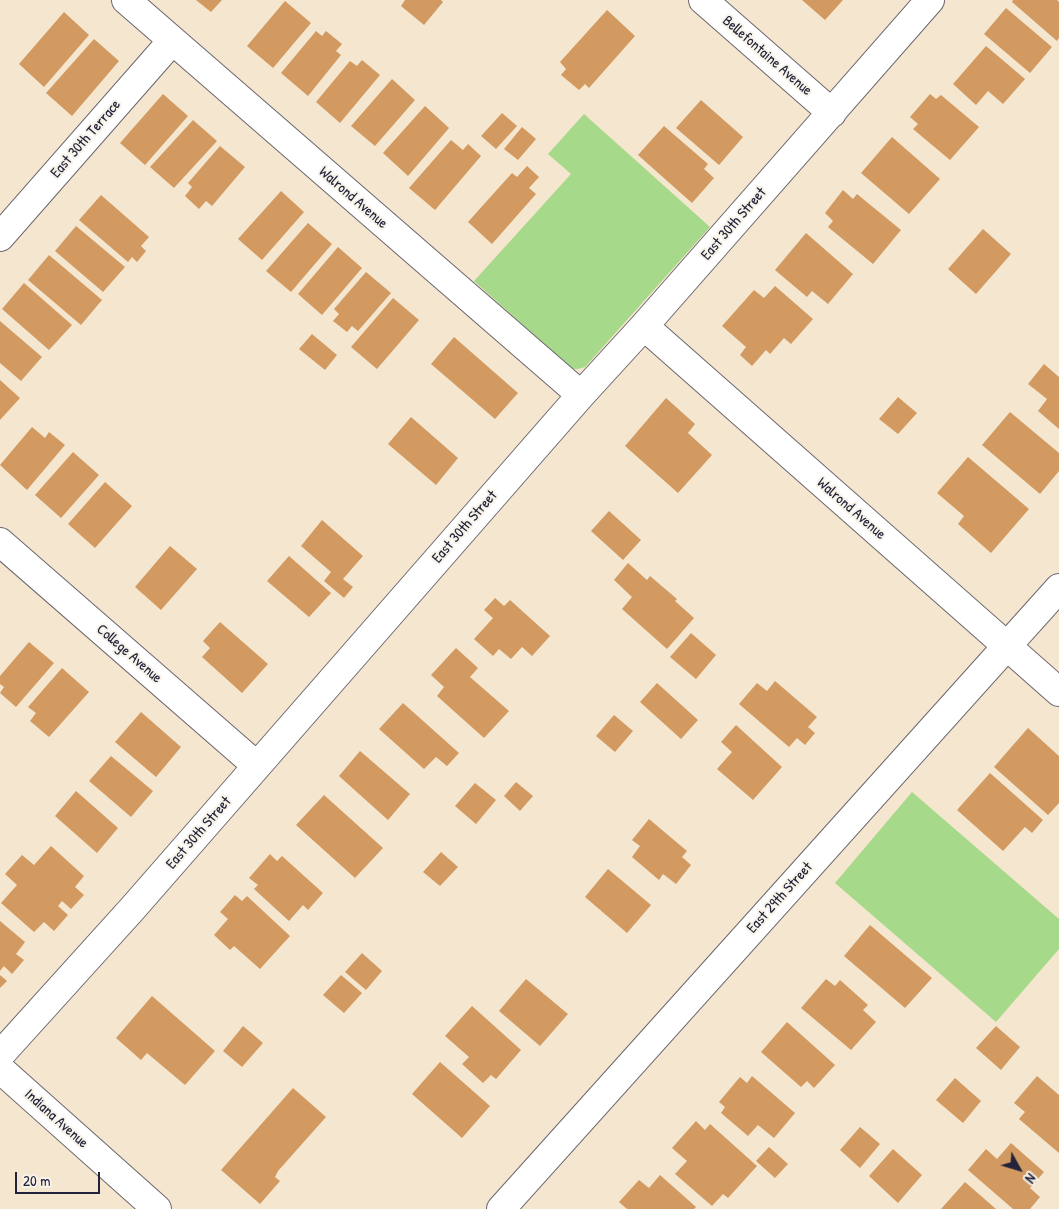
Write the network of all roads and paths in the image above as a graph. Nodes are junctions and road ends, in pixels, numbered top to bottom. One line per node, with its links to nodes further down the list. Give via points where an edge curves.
1 (126, 0): 4 (street, Walrond Avenue)
2 (703, 0): 5 (street, Bellefontaine Avenue)
3 (930, 0): 5 (street, East 30th Street)
4 (172, 41): 6 (street, East 30th Terrace); 8 (street, Walrond Avenue)
5 (832, 113): 7 (street, East 30th Street)
6 (0, 237)
7 (644, 326): 8 (street, East 30th Street); 11 (street, Walrond Avenue)
8 (581, 395): 13 (street, East 30th Street)
9 (0, 542): 13 (street, College Avenue)
10 (1059, 588): 11 (street, East 29th Street)
11 (1006, 646): 12 (street, Walrond Avenue); 17 (street, East 29th Street)
12 (1059, 692)
13 (257, 766): 14 (street, East 30th Street)
14 (0, 1055)
15 (0, 1069): 16 (street, Indiana Avenue)
16 (157, 1209)
17 (501, 1209)

